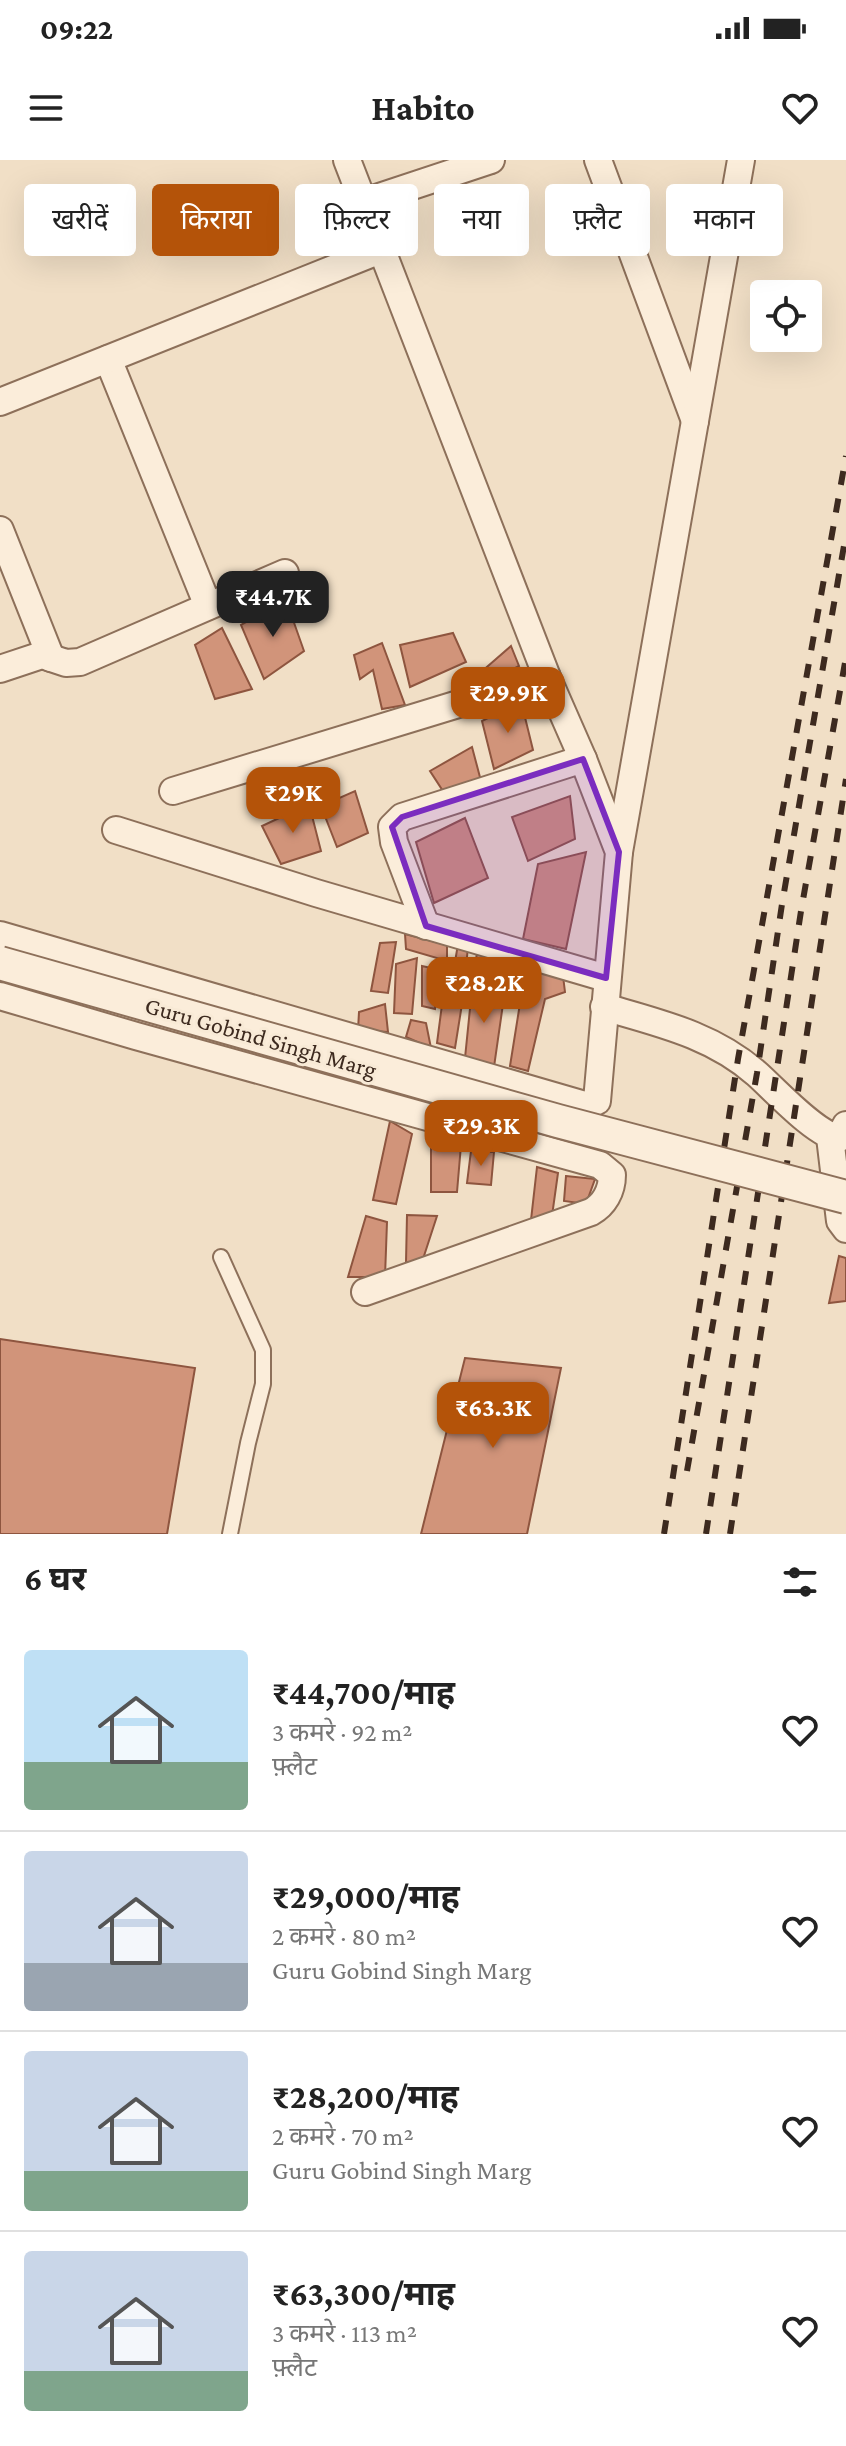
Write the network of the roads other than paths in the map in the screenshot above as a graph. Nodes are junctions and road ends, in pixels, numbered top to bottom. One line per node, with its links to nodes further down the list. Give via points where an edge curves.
1 (347, 160): 5 (street)
2 (491, 160): 6 (street)
3 (598, 160): 11 (street)
4 (741, 160): 11 (street)
5 (357, 184)
6 (418, 184)
7 (366, 256): 9 (street)
8 (386, 256): 17 (street)
9 (108, 359): 10 (street); 14 (street)
10 (0, 402)
11 (695, 421): 21 (street)
12 (0, 530): 15 (street)
13 (285, 573): 14 (street)
14 (208, 606): 15 (street, via 80,662)
15 (51, 658): 16 (street, via 42,655)
16 (0, 669)
17 (547, 677): 18 (street); 19 (street)
18 (583, 759): 21 (street); 22 (street, via 402,817 392,827)
19 (173, 791)
20 (116, 830): 22 (street)
21 (619, 852): 25 (street)
22 (426, 926): 25 (street)
23 (0, 935): 27 (street, via 588,1106 598,1096)
24 (0, 963): 29 (street, Guru Gobind Singh Marg, bridge)
25 (606, 978): 27 (street)
26 (0, 996): 32 (street, via 600,1165 612,1175 604,1202 591,1212)
27 (604, 1007): 28 (street, via 718,1046 757,1073 794,1109)
28 (838, 1131): 30 (street, via 840,1221)
29 (846, 1197)
30 (846, 1229)
31 (221, 1257): 33 (lane, via 263,1350 263,1384)
32 (365, 1292)
33 (230, 1534)

